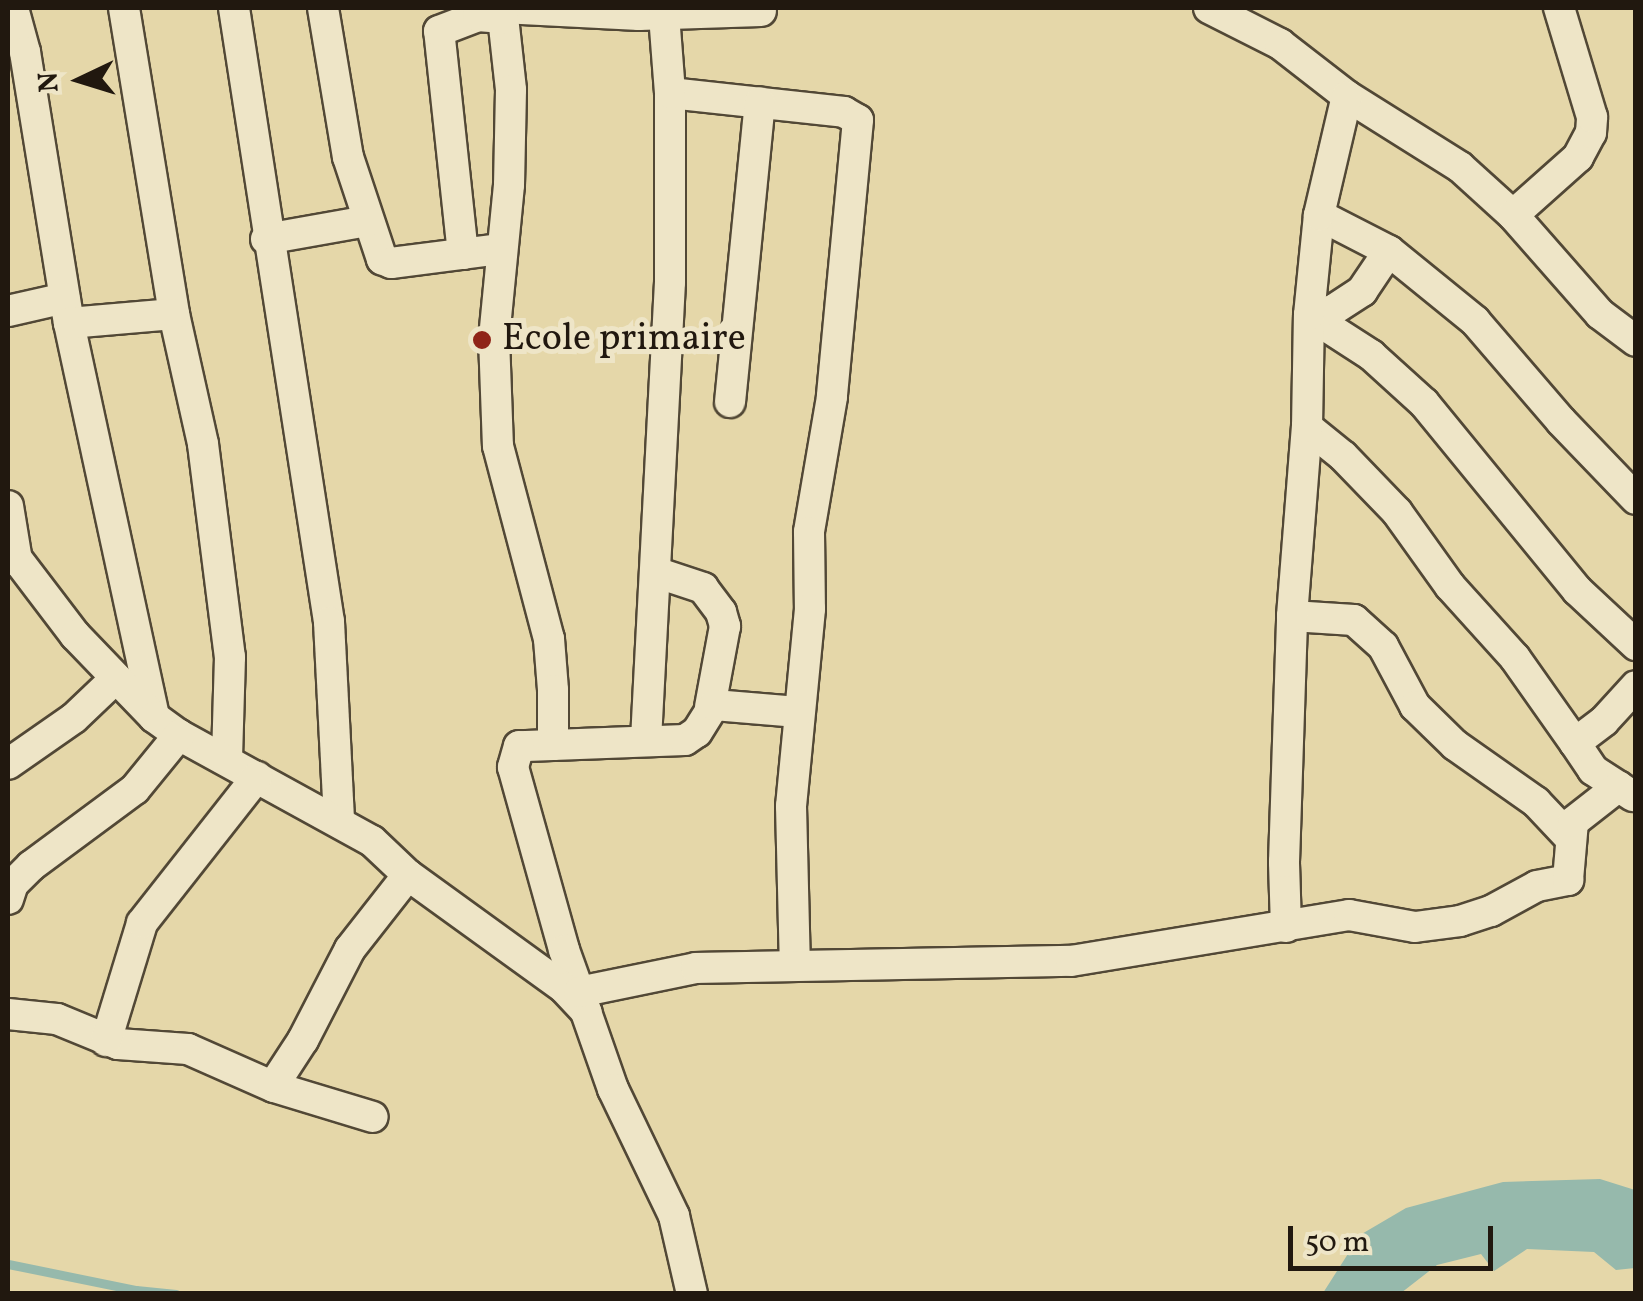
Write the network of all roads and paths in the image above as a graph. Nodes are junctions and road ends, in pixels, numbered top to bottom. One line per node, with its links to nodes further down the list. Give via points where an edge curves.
1 (13, 8): 20 (street)
2 (124, 8): 22 (street)
3 (234, 8): 16 (street)
4 (323, 8): 15 (street, via 348,157)
5 (1209, 8): 11 (street, via 1280,44)
6 (1559, 8): 14 (street, via 1591,133 1578,157)
7 (503, 11): 9 (street); 17 (street, via 511,90); 19 (street, via 439,31)
8 (761, 11): 9 (street)
9 (664, 15): 10 (street)
10 (670, 93): 12 (street); 30 (street, via 670,282)
11 (1347, 96): 13 (street); 14 (street, via 1460,167)
12 (760, 102): 25 (street); 36 (street, via 858,120 835,368 809,532 810,609)
13 (1319, 215): 18 (street); 23 (street)
14 (1513, 215): 24 (street, via 1600,314)
15 (367, 222): 16 (street); 19 (street, via 382,259 391,263)
16 (266, 239): 46 (street, via 328,622)
17 (501, 249): 19 (street); 41 (street, via 494,338 498,446 549,639)
18 (1389, 251): 23 (street, via 1362,292); 27 (street, via 1475,321)
19 (462, 254)
20 (67, 311): 21 (street); 22 (street); 37 (street)
21 (8, 312)
22 (174, 314): 42 (street, via 203,444 227,625)
23 (1316, 319): 26 (street); 32 (street, via 1371,355 1424,403 1577,590)
24 (1636, 342)
25 (730, 402)
26 (1307, 428): 31 (street); 40 (street, via 1397,512)
27 (1636, 499)
28 (8, 506): 29 (street)
29 (12, 554): 33 (street)
30 (655, 572): 35 (street, via 703,588 721,612 725,626); 39 (street)
31 (1292, 616): 47 (street, via 1354,620 1383,646 1415,706 1455,745 1536,802); 50 (street)
32 (1636, 645)
33 (116, 678): 37 (street); 43 (street, via 74,718)
34 (1636, 686): 40 (street)
35 (710, 707): 36 (street); 39 (street, via 691,737)
36 (798, 712): 51 (street, via 791,820)
37 (154, 717): 38 (street)
38 (180, 736): 42 (street); 49 (street, via 134,789 31,866)
39 (646, 740): 41 (street)
40 (1575, 743): 45 (street, via 1590,767)
41 (552, 745): 52 (street, via 519,746 513,767)
42 (227, 760): 44 (street)
43 (8, 764)
44 (257, 777): 46 (street); 54 (street, via 142,922)
45 (1627, 792): 47 (street, via 1574,822)
46 (339, 819): 48 (street)
47 (1570, 838): 50 (street, via 1568,880 1537,886 1480,916 1414,927 1349,915)
48 (408, 875): 52 (street); 55 (street, via 350,949)
49 (8, 900)
50 (1286, 927): 51 (street, via 1071,960)
51 (794, 965): 52 (street, via 696,968)
52 (583, 1002): 57 (street, via 614,1089 674,1216)
53 (13, 1008): 54 (street)
54 (106, 1041): 55 (street, via 188,1049)
55 (273, 1086): 56 (street)
56 (373, 1117)
57 (692, 1294)

